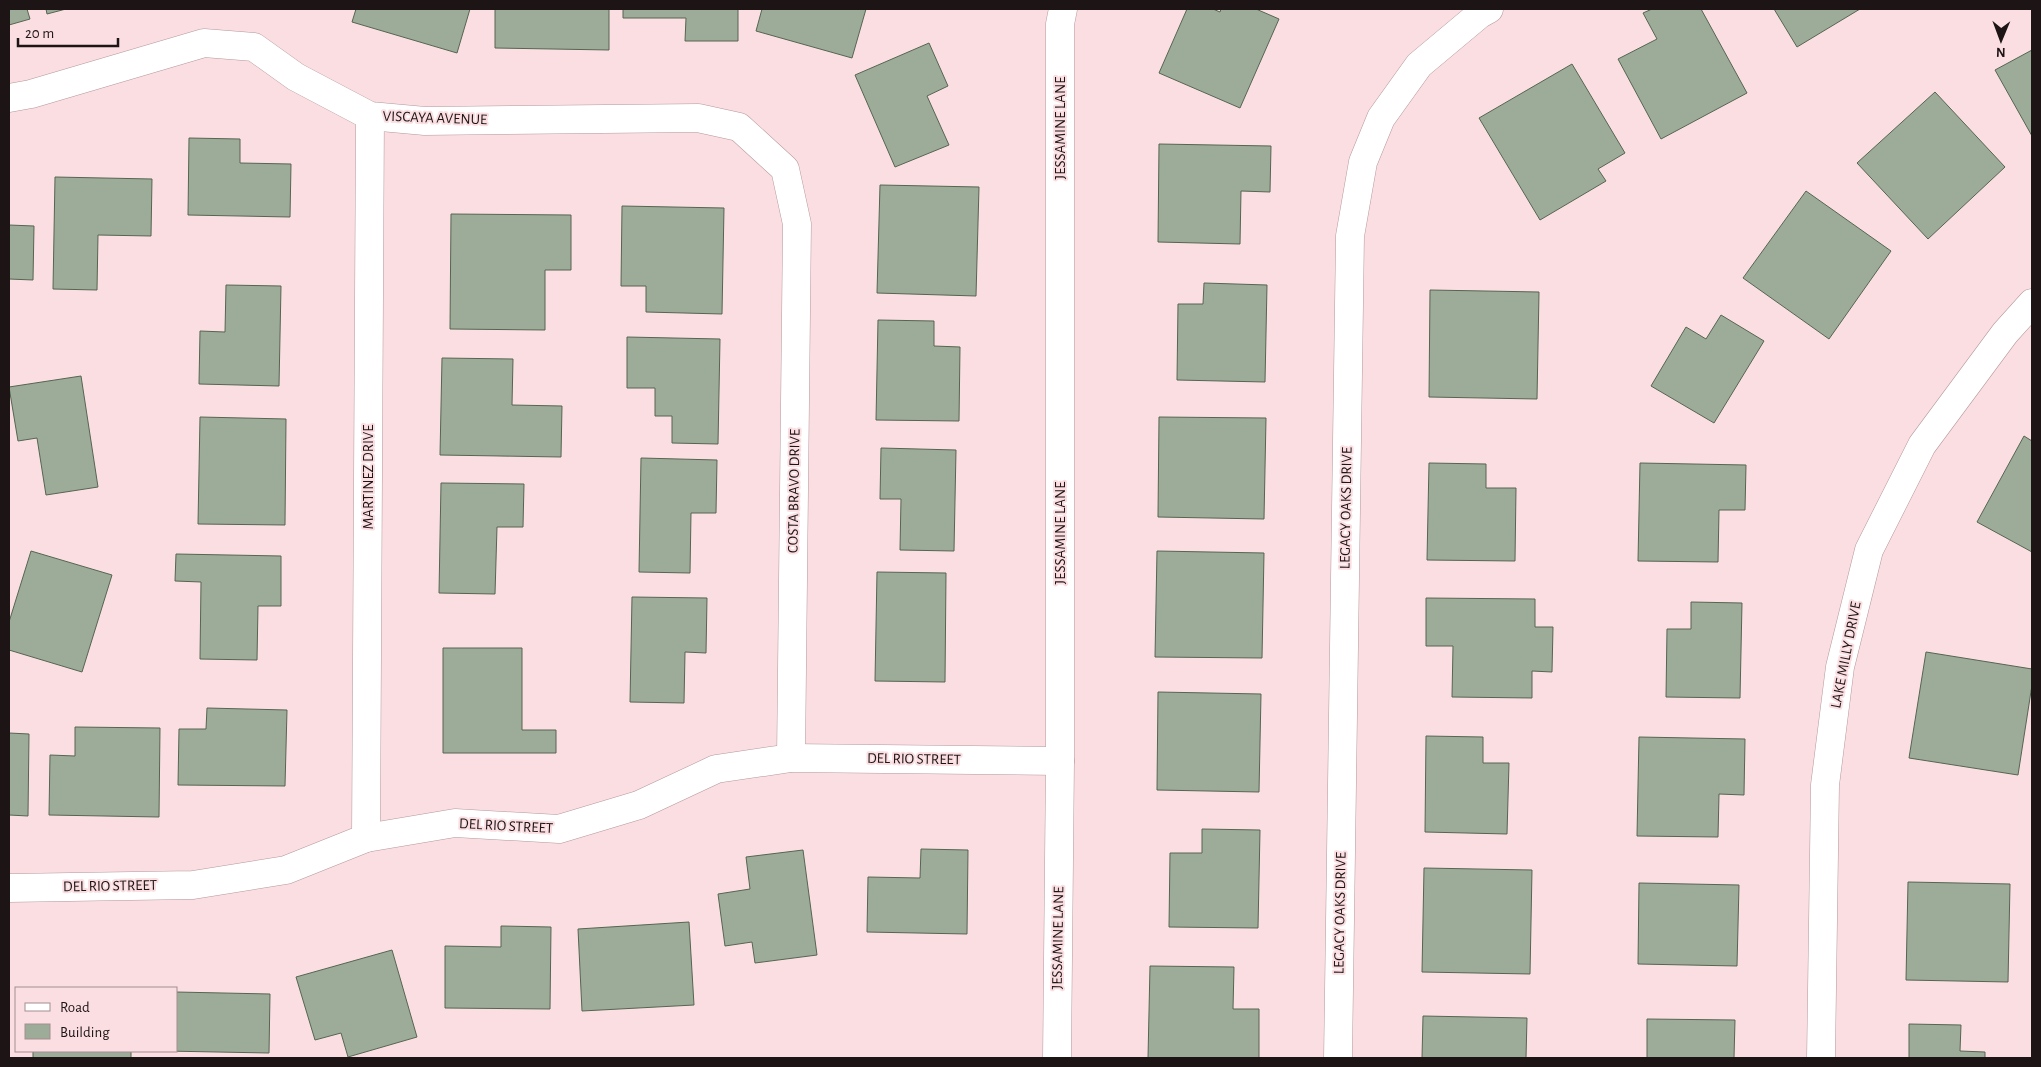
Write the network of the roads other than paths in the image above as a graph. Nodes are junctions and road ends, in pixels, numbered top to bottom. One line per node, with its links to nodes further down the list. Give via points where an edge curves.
1 (1063, 9): 8 (street, JESSAMINE LANE, via 1060,24)
2 (1489, 9): 12 (street, LEGACY OAKS DRIVE, via 1419,65 1381,118 1363,162 1350,236)
3 (9, 98): 4 (street, VISCAYA AVENUE, via 204,42 254,47 296,77)
4 (370, 116): 5 (street, VISCAYA AVENUE, via 425,121 698,118 739,126 785,169); 9 (street, MARTINEZ DRIVE)
5 (797, 224): 7 (street, COSTA BRAVO DRIVE)
6 (2032, 303): 13 (street, LAKE MILLY DRIVE, via 2005,333 1922,445 1869,550 1840,668 1826,785)
7 (791, 758): 8 (street, DEL RIO STREET); 9 (street, DEL RIO STREET, via 716,769 639,805 559,829 455,823)
8 (1060, 761): 11 (street, JESSAMINE LANE)
9 (366, 838): 10 (street, DEL RIO STREET, via 286,870 193,885)
10 (9, 888)
11 (1057, 1058)
12 (1338, 1058)
13 (1822, 1058)

